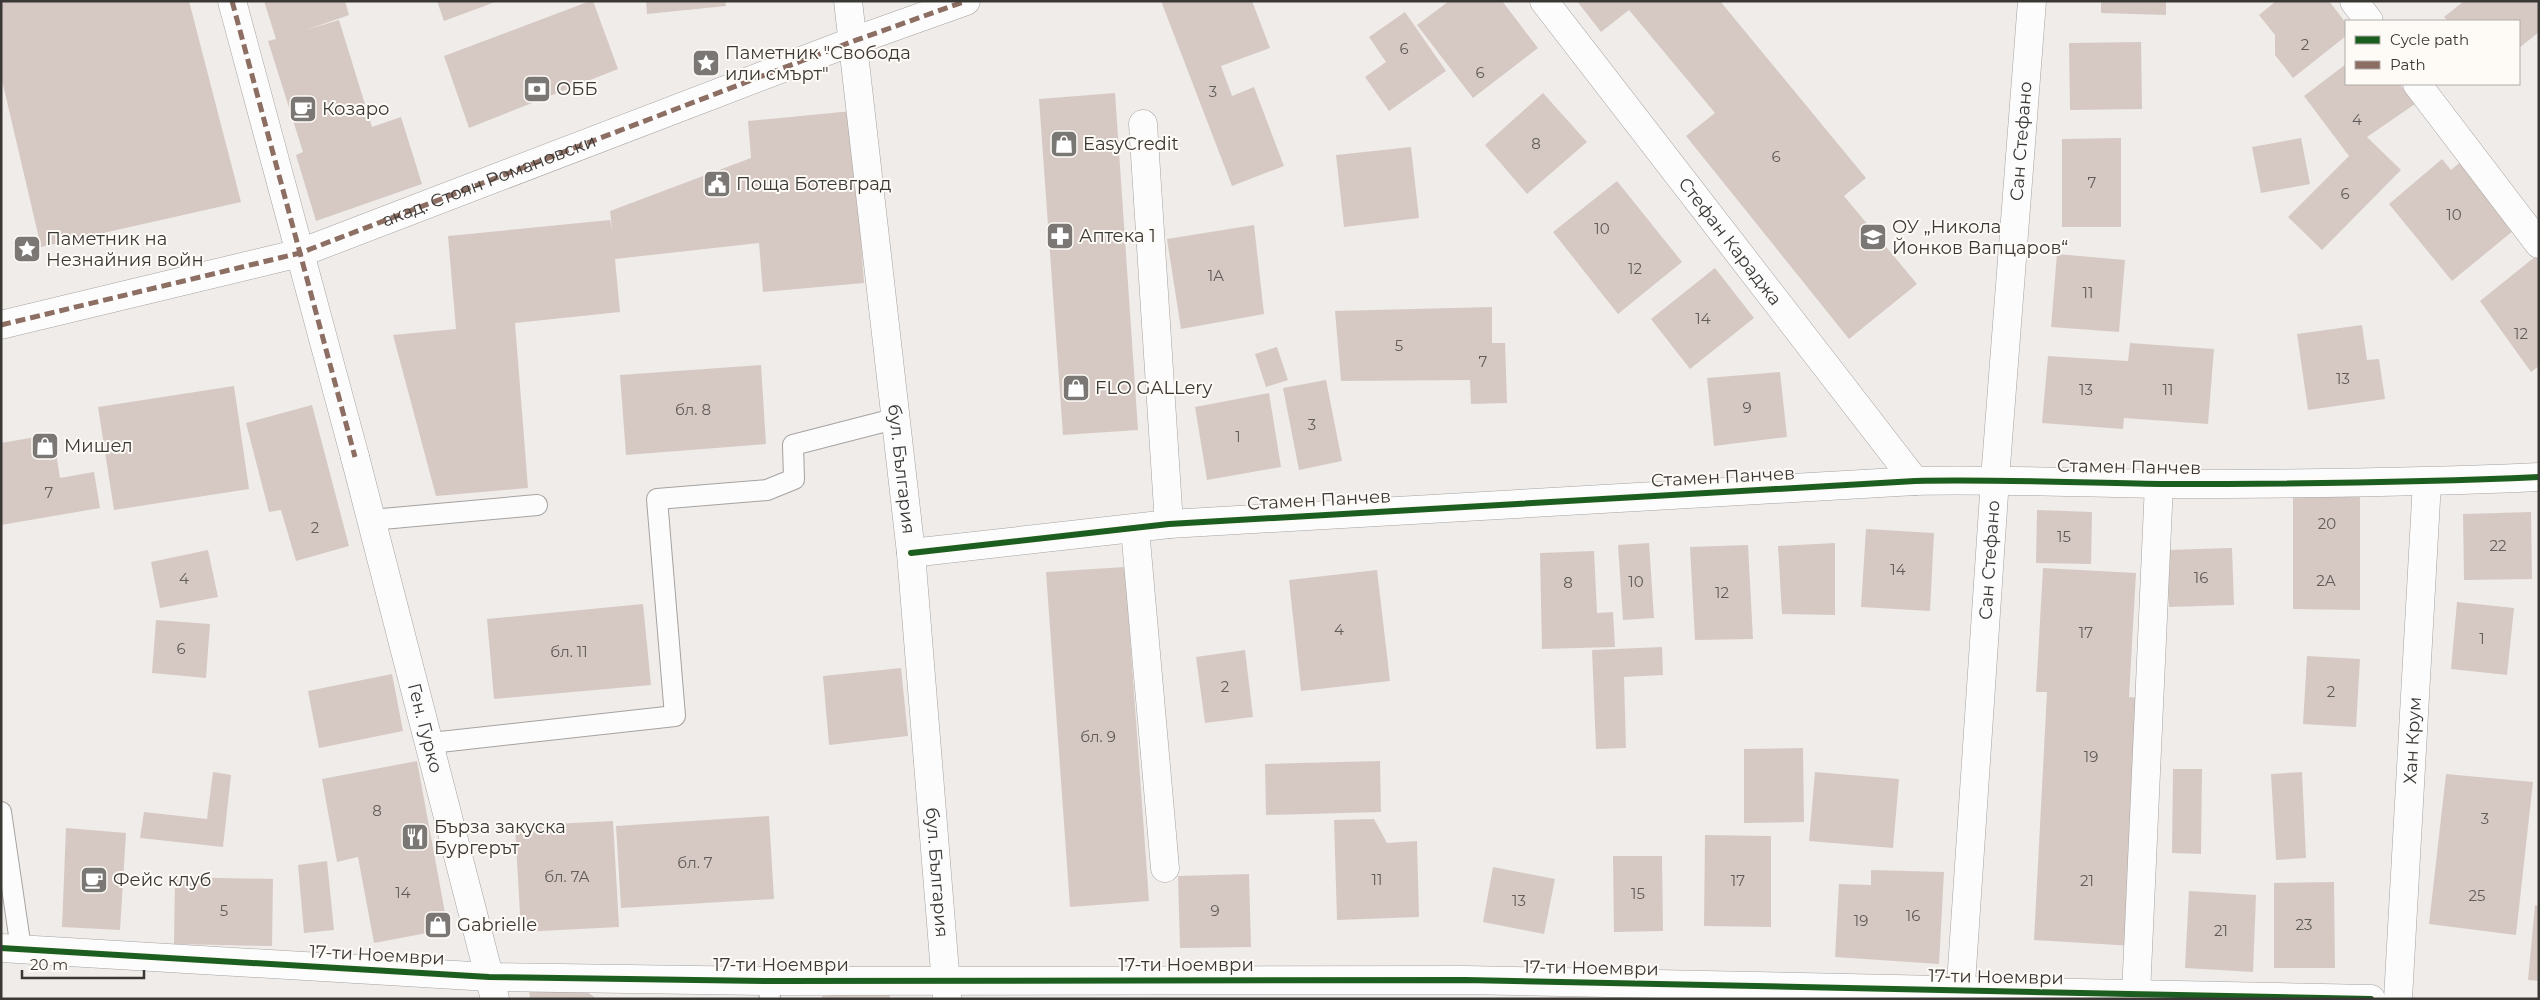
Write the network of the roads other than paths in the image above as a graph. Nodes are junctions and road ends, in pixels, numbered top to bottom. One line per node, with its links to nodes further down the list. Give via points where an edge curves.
1 (232, 1): 12 (street, Ген. Гурко)
2 (848, 1): 8 (street, бул. България)
3 (966, 1): 8 (street, акад. Стоян Романовски)
4 (1544, 1): 17 (street, Стефан Караджа)
5 (2032, 1): 16 (street, Сан Стефано)
6 (2354, 1): 7 (street)
7 (2368, 20)
8 (851, 42): 12 (street, акад. Стоян Романовски); 14 (street, бул. България)
9 (2418, 85): 11 (street)
10 (1144, 124): 22 (street)
11 (2539, 244)
12 (300, 253): 13 (street, акад. Стоян Романовски); 21 (street, Ген. Гурко)
13 (1, 325)
14 (894, 419): 24 (street, бул. България); 25 (lane, via 793,445 794,479 766,490 657,499 675,716)
15 (2539, 477): 18 (street, Стамен Панчев)
16 (1995, 479): 17 (street, Стамен Панчев); 19 (street, Стамен Панчев); 34 (street, Сан Стефано)
17 (1915, 481): 22 (street, Стамен Панчев)
18 (2427, 482): 19 (street, Стамен Панчев); 36 (street, Хан Крум)
19 (2159, 484): 33 (street)
20 (537, 505): 21 (lane)
21 (372, 520): 25 (street, Ген. Гурко)
22 (1169, 524): 23 (street, Стамен Панчев)
23 (1135, 528): 24 (street, Стамен Панчев); 27 (street)
24 (911, 553): 30 (street, бул. България)
25 (431, 743): 29 (street, Ген. Гурко)
26 (1, 812): 28 (lane)
27 (1165, 868)
28 (11, 948): 29 (street, 17-ти Ноември)
29 (492, 988): 32 (street, 17-ти Ноември)
30 (947, 989): 31 (street, 17-ти Ноември); 32 (street, 17-ти Ноември)
31 (1465, 989): 34 (street, 17-ти Ноември)
32 (769, 990)
33 (2136, 994): 34 (street, 17-ти Ноември); 35 (street, 17-ти Ноември)
34 (1960, 995)
35 (2370, 999)
36 (2398, 999)

